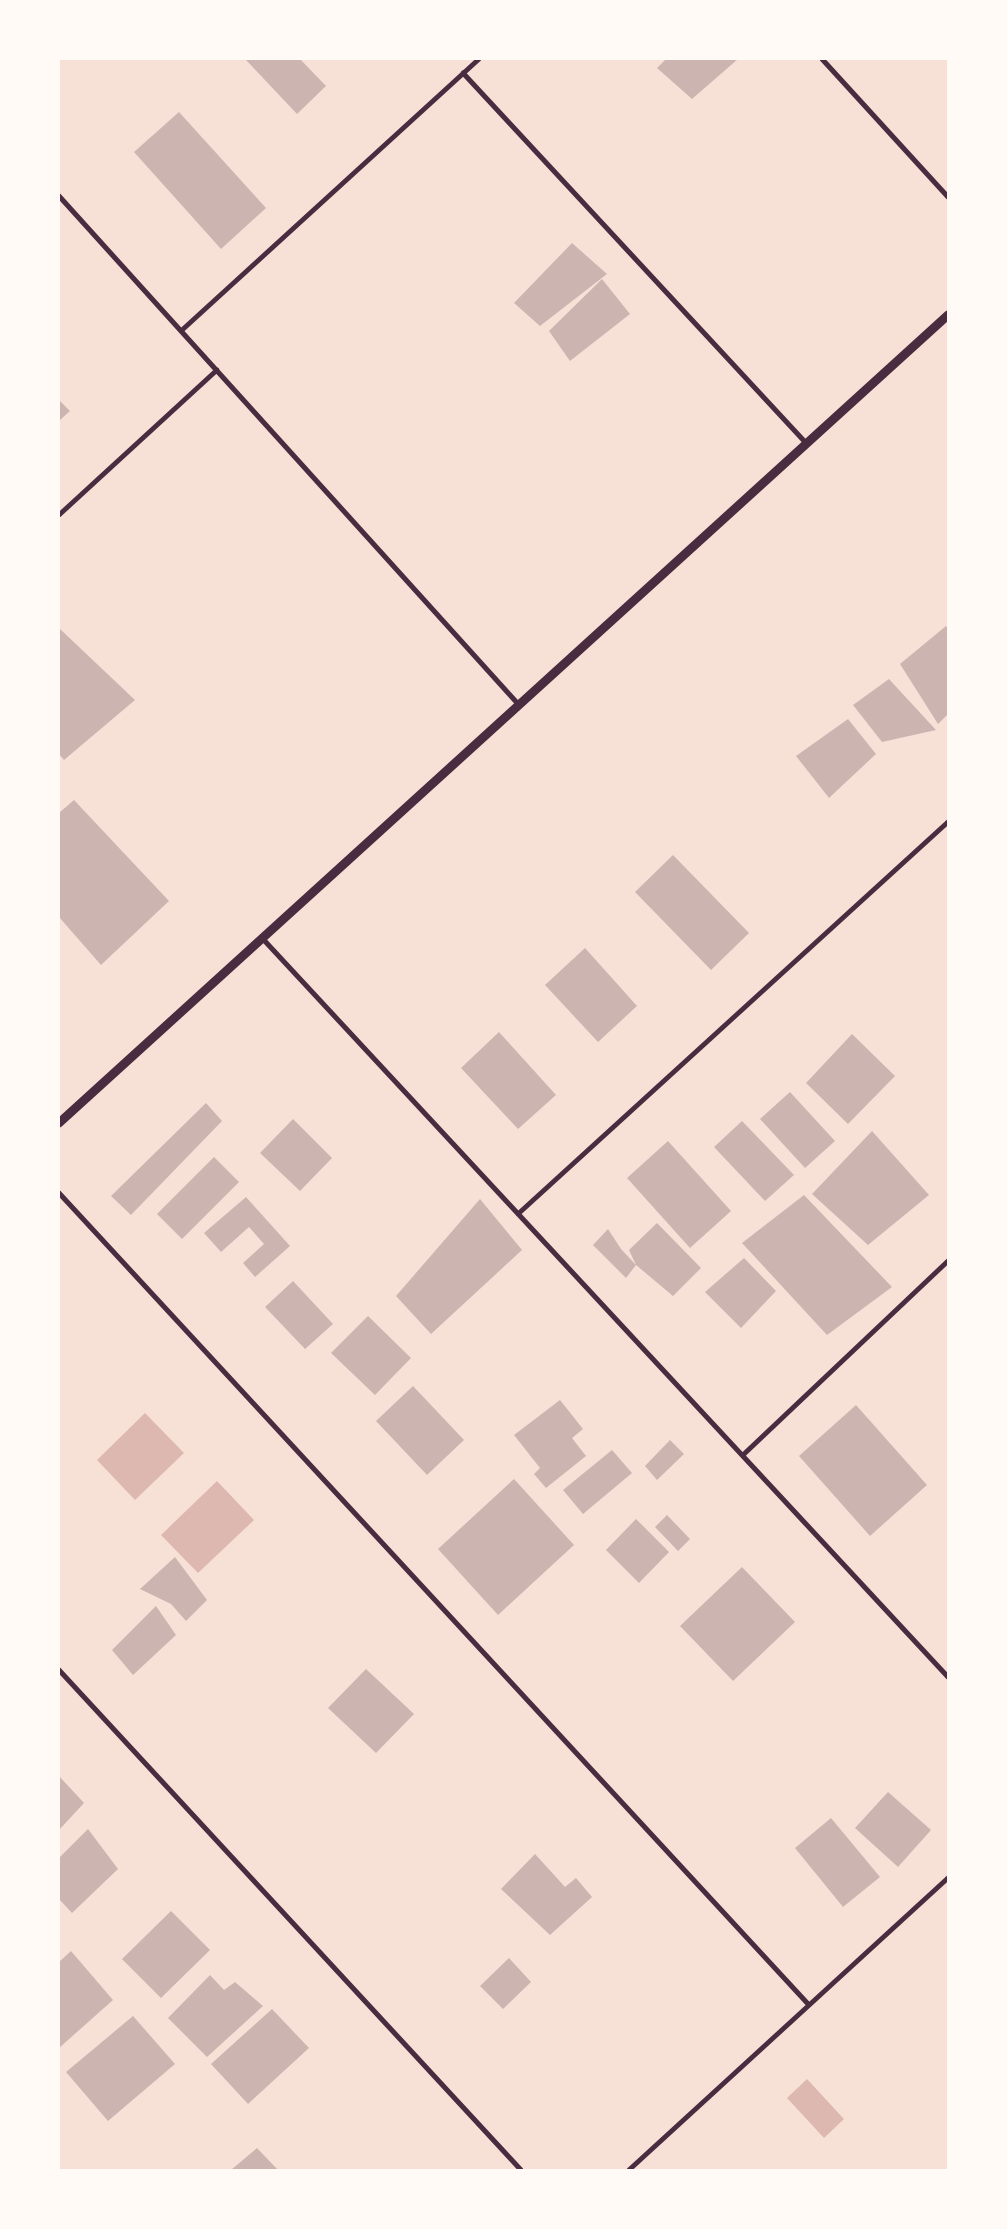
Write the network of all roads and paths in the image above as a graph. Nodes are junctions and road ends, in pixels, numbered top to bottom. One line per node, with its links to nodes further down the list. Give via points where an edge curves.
1 (479, 59): 3 (street)
2 (822, 59): 5 (street)
3 (463, 73): 7 (street); 9 (street)
4 (59, 196): 7 (street)
5 (948, 197)
6 (948, 315): 9 (street)
7 (181, 332): 8 (street)
8 (217, 370): 10 (street); 11 (street)
9 (806, 443): 11 (street)
10 (59, 515)
11 (519, 705): 13 (street)
12 (948, 822): 16 (street)
13 (262, 938): 14 (street); 16 (street)
14 (59, 1123)
15 (59, 1193): 22 (street)
16 (518, 1214): 18 (street)
17 (948, 1261): 18 (street)
18 (742, 1455): 20 (street)
19 (59, 1670): 23 (street)
20 (948, 1677)
21 (948, 1878): 22 (street)
22 (809, 2005): 24 (street)
23 (521, 2170)
24 (629, 2170)

